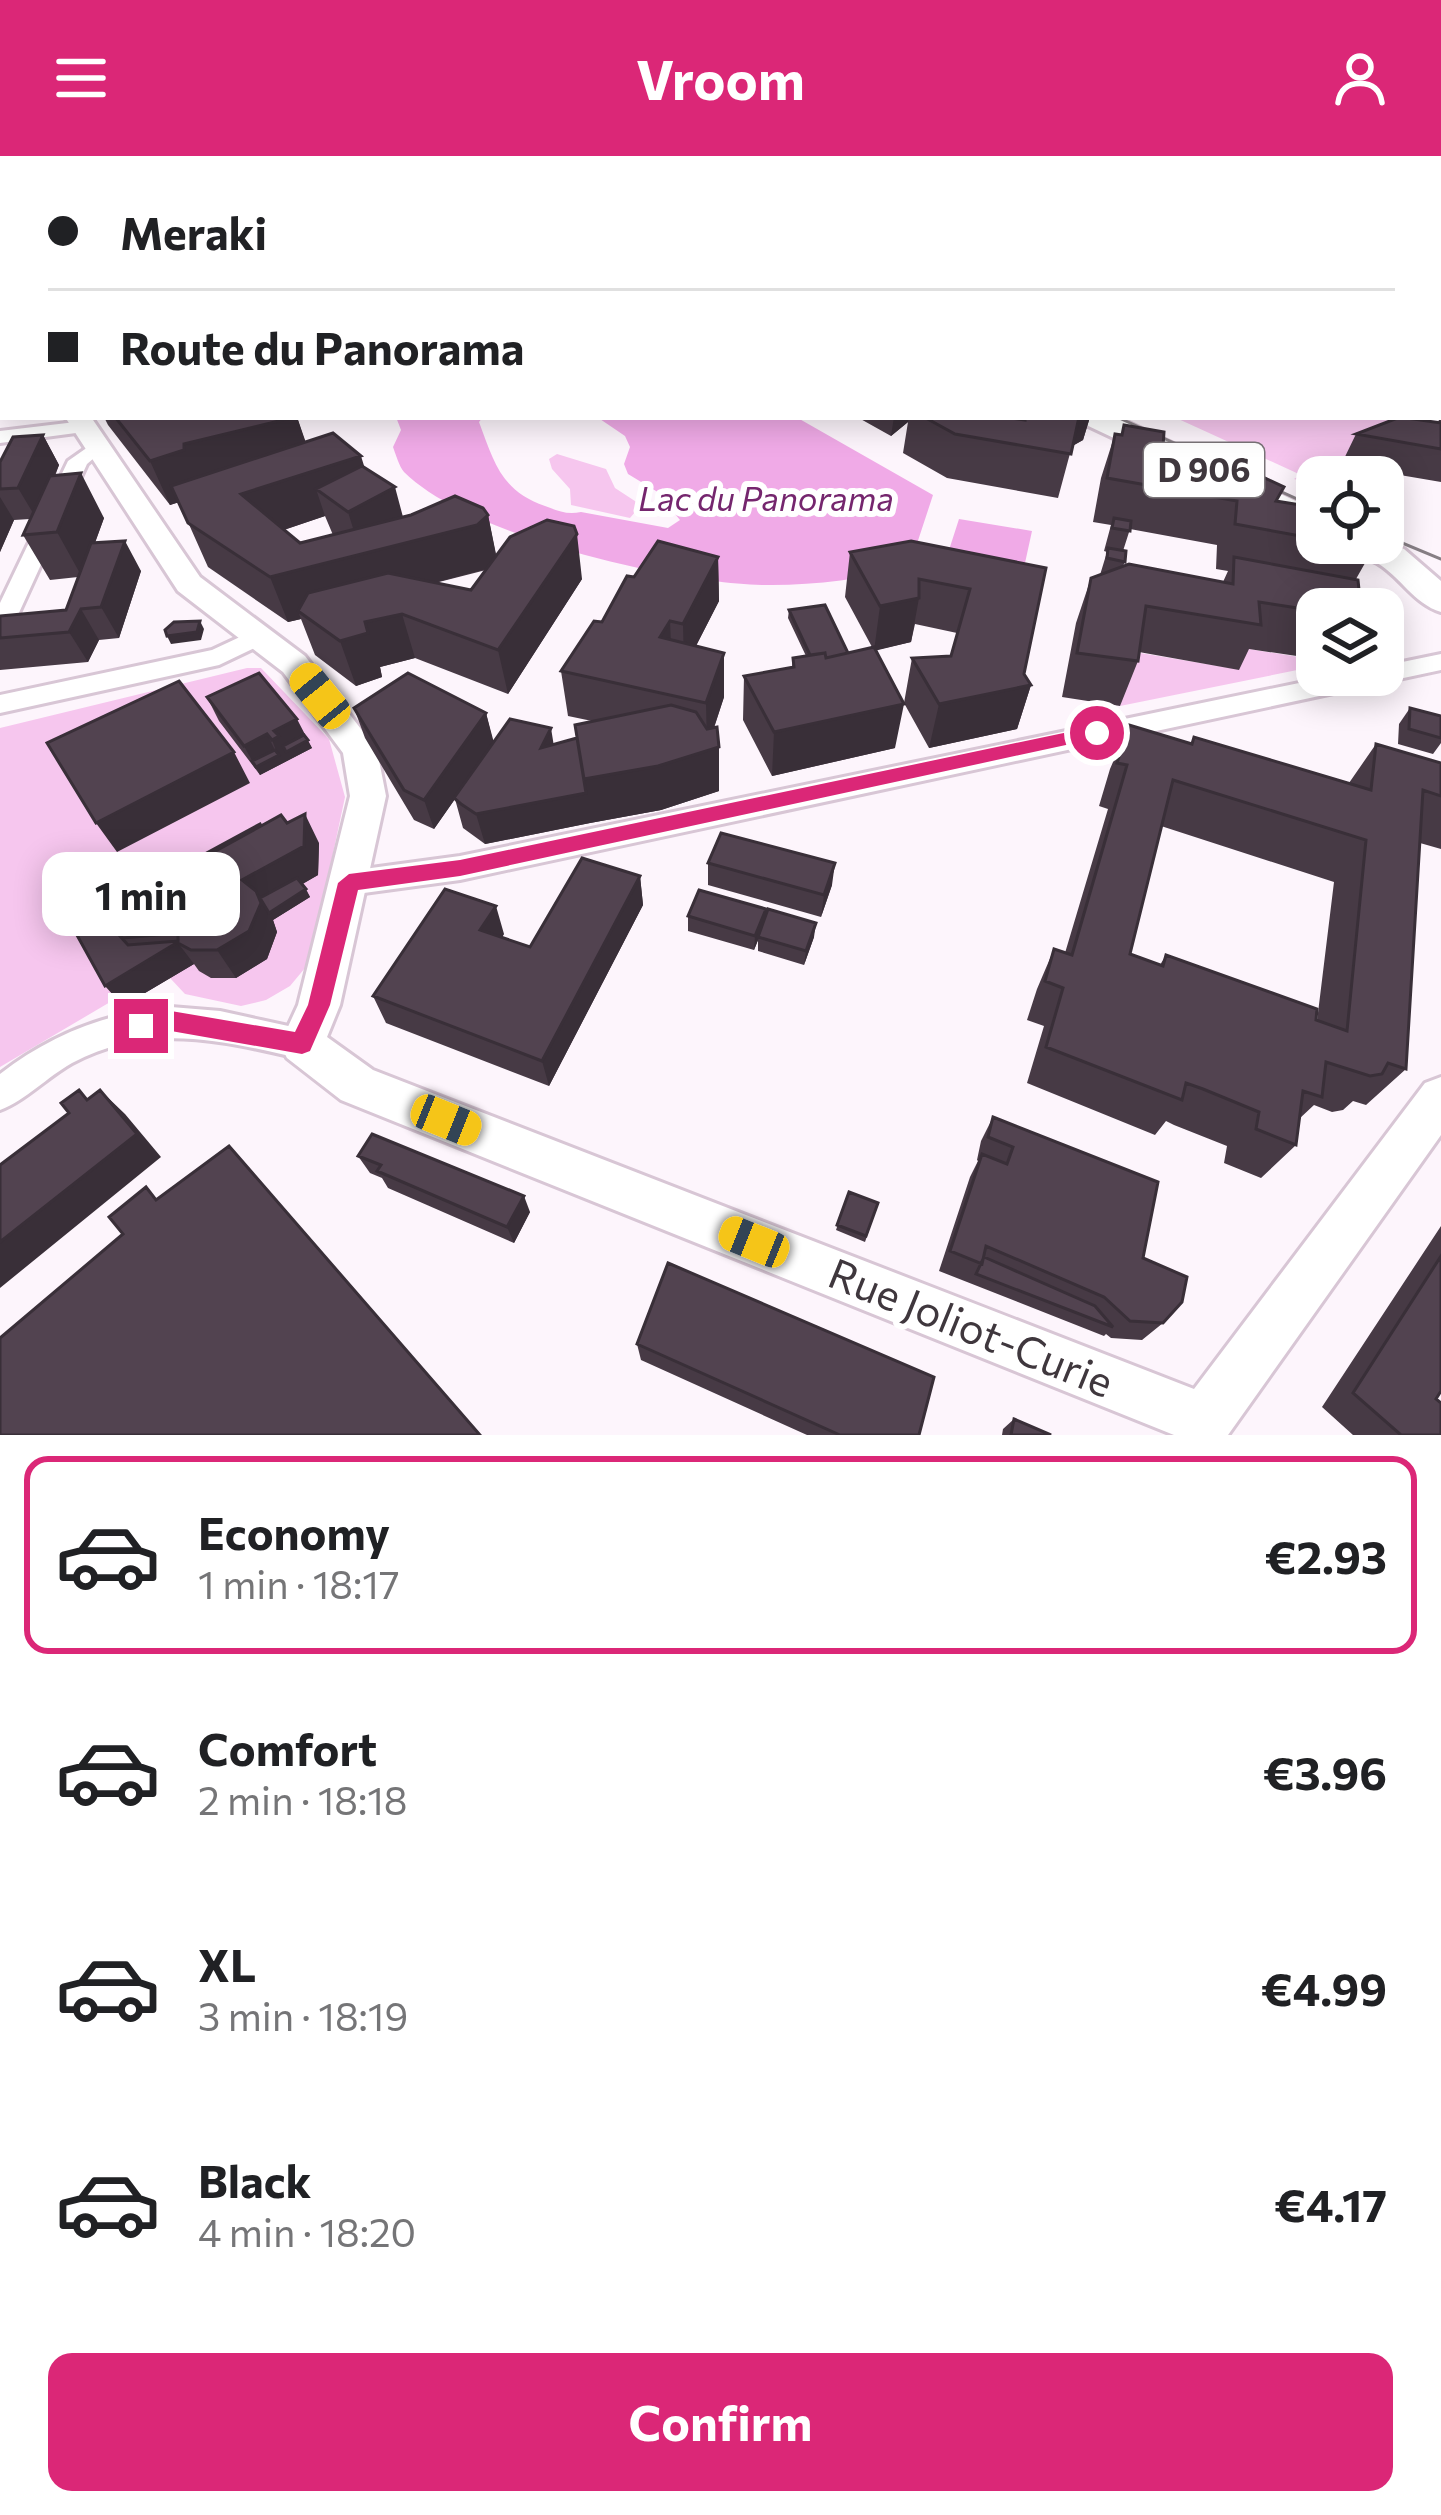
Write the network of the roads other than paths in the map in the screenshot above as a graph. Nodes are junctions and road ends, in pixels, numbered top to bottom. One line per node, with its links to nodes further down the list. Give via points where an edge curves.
1 (1098, 420): 4 (main road, D 906)
2 (87, 430): 3 (street); 8 (street); 9 (street, via 189,584)
3 (0, 437)
4 (1296, 514)
5 (1400, 564): 6 (main road)
6 (1431, 591): 7 (main road)
7 (1441, 625)
8 (0, 628)
9 (257, 637): 13 (street, via 219,657); 14 (street, via 293,664 360,750 368,796)
10 (1441, 662): 11 (street)
11 (1404, 670)
12 (1296, 692): 14 (street, via 460,868)
13 (0, 704)
14 (349, 883): 15 (street)
15 (302, 1044): 16 (street, via 171,1021 60,1051); 18 (street, Rue Joliot-Curie, via 357,1085)
16 (0, 1094)
17 (1441, 1097): 18 (street)
18 (1202, 1428)

